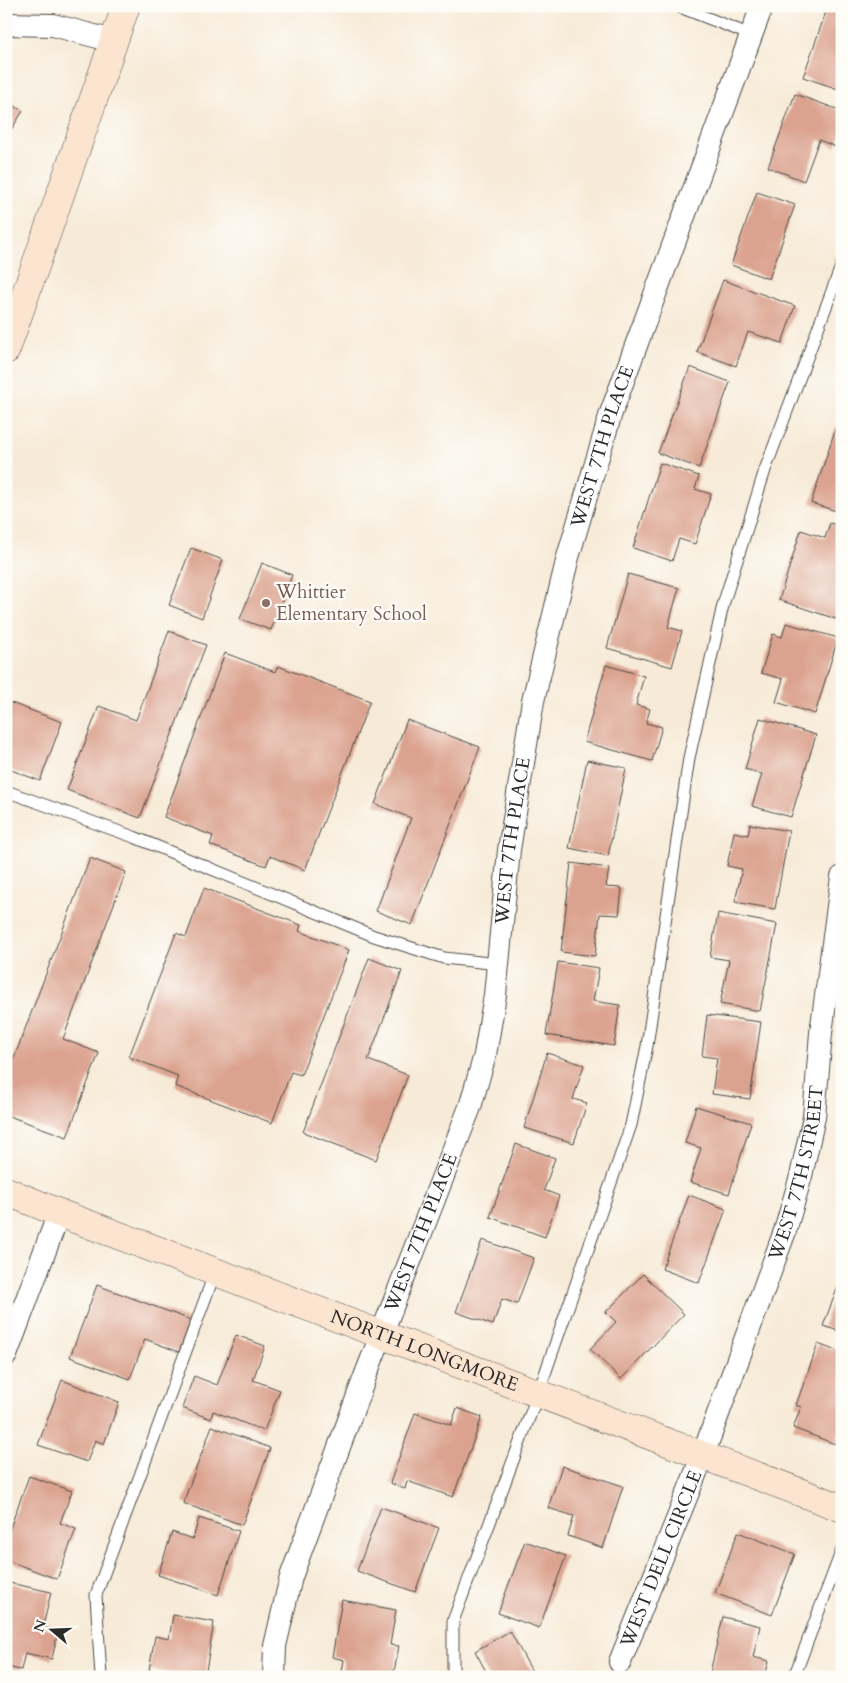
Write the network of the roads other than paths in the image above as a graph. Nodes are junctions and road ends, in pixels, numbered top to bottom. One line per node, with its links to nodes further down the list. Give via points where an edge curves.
1 (126, 6): 6 (street)
2 (677, 6): 5 (lane)
3 (762, 6): 5 (street, WEST 7TH PLACE)
4 (6, 24): 6 (street, via 53,25)
5 (751, 35): 11 (street, WEST 7TH PLACE, via 611,412 568,556 533,701 510,850)
6 (113, 41): 8 (street)
7 (842, 264): 17 (lane, via 765,470 723,605 689,758 647,1046 631,1125)
8 (6, 350)
9 (6, 791): 11 (lane, via 134,837 374,936 444,958)
10 (842, 877): 18 (street, WEST 7TH STREET, via 821,1034 814,1116 801,1176 786,1231)
11 (498, 964): 15 (street, WEST 7TH PLACE, via 485,1056 470,1107)
12 (6, 1191): 13 (street, NORTH LONGMORE)
13 (60, 1213): 14 (street, NORTH LONGMORE); 16 (street)
14 (215, 1271): 15 (street, NORTH LONGMORE); 22 (lane, via 96,1595)
15 (382, 1334): 17 (street, NORTH LONGMORE); 23 (street, WEST 7TH PLACE, via 291,1577 274,1646)
16 (6, 1355)
17 (538, 1394): 18 (street, NORTH LONGMORE); 24 (lane, via 453,1621)
18 (703, 1455): 19 (street, NORTH LONGMORE); 21 (street, WEST DELL CIRCLE)
19 (842, 1508)
20 (842, 1550): 25 (lane)
21 (620, 1662)
22 (101, 1677)
23 (274, 1677)
24 (453, 1677)
25 (794, 1677)

